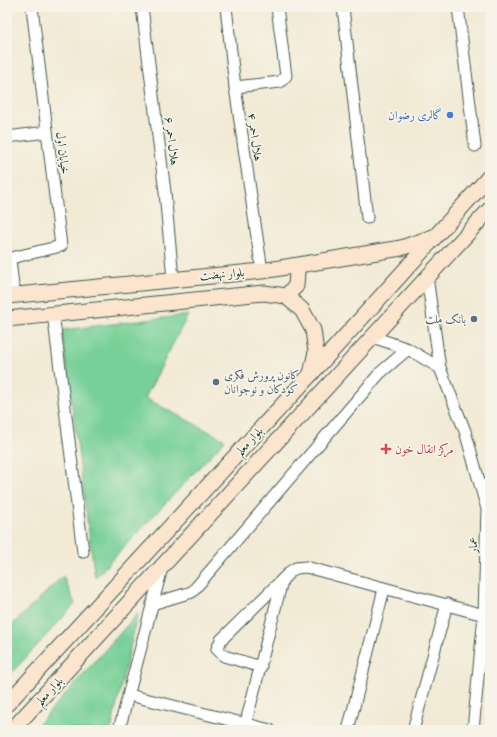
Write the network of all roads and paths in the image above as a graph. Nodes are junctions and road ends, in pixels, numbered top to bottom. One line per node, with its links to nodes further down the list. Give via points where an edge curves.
1 (32, 7): 8 (street, خیابان اول)
2 (142, 7): 19 (street, هلال احمر ۶)
3 (226, 7): 7 (street, هلال احمر ۴)
4 (277, 7): 7 (street, via 286,76 280,82)
5 (342, 7): 13 (street)
6 (458, 7): 10 (street)
7 (235, 86): 17 (street, هلال احمر ۴)
8 (47, 132): 9 (street); 15 (street, خیابان اول, via 61,246)
9 (7, 137)
10 (475, 146)
11 (490, 176): 14 (main road, بلوار معلم)
12 (490, 209): 18 (main road, بلوار معلم)
13 (367, 218)
14 (434, 237): 16 (main road, بلوار نهضت, via 401,248); 27 (main road, بلوار معلم)
15 (9, 259): 20 (street)
16 (293, 266): 17 (main road, بلوار نهضت); 21 (main road, via 297,272 296,286)
17 (262, 270): 19 (main road, بلوار نهضت)
18 (427, 276): 24 (main road, بلوار معلم); 26 (street, عمار)
19 (173, 279): 20 (main road, بلوار نهضت)
20 (11, 296)
21 (286, 296): 22 (main road, بلوار نهضت, via 264,293); 27 (main road, via 302,310 313,330 316,352)
22 (53, 313): 23 (main road, بلوار نهضت); 29 (street)
23 (7, 319)
24 (373, 337): 25 (street); 30 (main road, بلوار معلم)
25 (408, 349): 26 (street); 33 (street, via 380,373 192,592)
26 (440, 368): 28 (street, عمار)
27 (311, 374): 38 (main road, بلوار معلم)
28 (486, 494): 35 (street, عمار)
29 (83, 552)
30 (162, 568): 33 (street); 40 (main road, بلوار معلم)
31 (282, 580): 32 (street, via 296,568 306,567); 36 (street); 36 (street, via 221,640 217,649 224,656)
32 (384, 588): 34 (street); 43 (street)
33 (152, 604): 37 (street)
34 (447, 604): 35 (street); 44 (street)
35 (484, 615): 45 (street, عمار)
36 (261, 667): 39 (street)
37 (129, 695): 39 (street); 41 (street)
38 (7, 704)
39 (245, 727): 42 (street)
40 (12, 730)
41 (120, 730)
42 (270, 730)
43 (348, 730)
44 (413, 730)
45 (473, 730)

